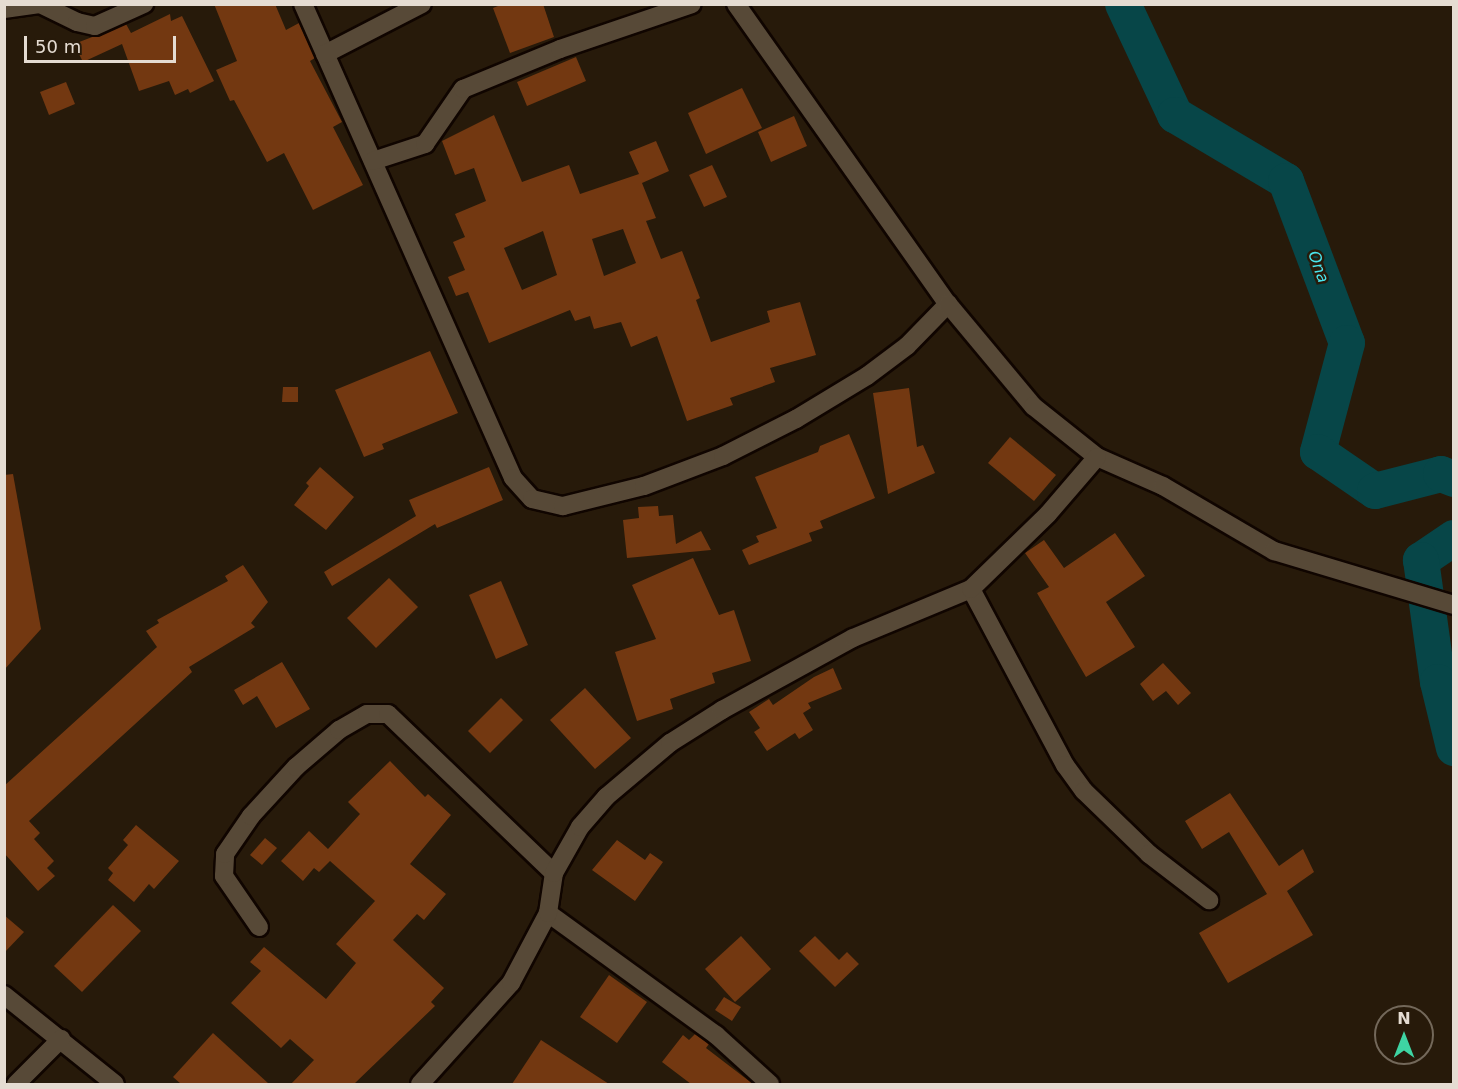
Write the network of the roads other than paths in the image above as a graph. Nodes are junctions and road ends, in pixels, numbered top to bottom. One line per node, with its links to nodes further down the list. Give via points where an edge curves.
1 (39, 4): 2 (street, via 76,22 95,26); 7 (street)
2 (144, 4)
3 (303, 4): 8 (street)
4 (422, 4): 8 (street)
5 (692, 4): 9 (street, via 463,89 426,144)
6 (736, 4): 10 (street)
7 (4, 9)
8 (325, 54): 9 (street)
9 (373, 161): 10 (street, via 513,478 532,499 563,506 644,486 723,456 796,419 867,376 907,346)
10 (948, 304): 11 (street, via 1033,406)
11 (1097, 457): 12 (street, via 1048,514); 13 (street, via 1162,486 1274,551)
12 (971, 589): 14 (street, via 853,638 670,743 606,797 580,827); 15 (street, via 1065,765 1084,791 1149,854)
13 (1454, 605)
14 (554, 873): 16 (street); 17 (street, via 388,714 367,714 339,730 296,767 251,816 225,854 224,876)
15 (1209, 900)
16 (548, 913): 22 (street, via 511,983); 23 (street, via 716,1035)
17 (259, 927)
18 (4, 995): 19 (street)
19 (62, 1039): 20 (street); 21 (street)
20 (16, 1084)
21 (115, 1084)
22 (420, 1084)
23 (770, 1084)

